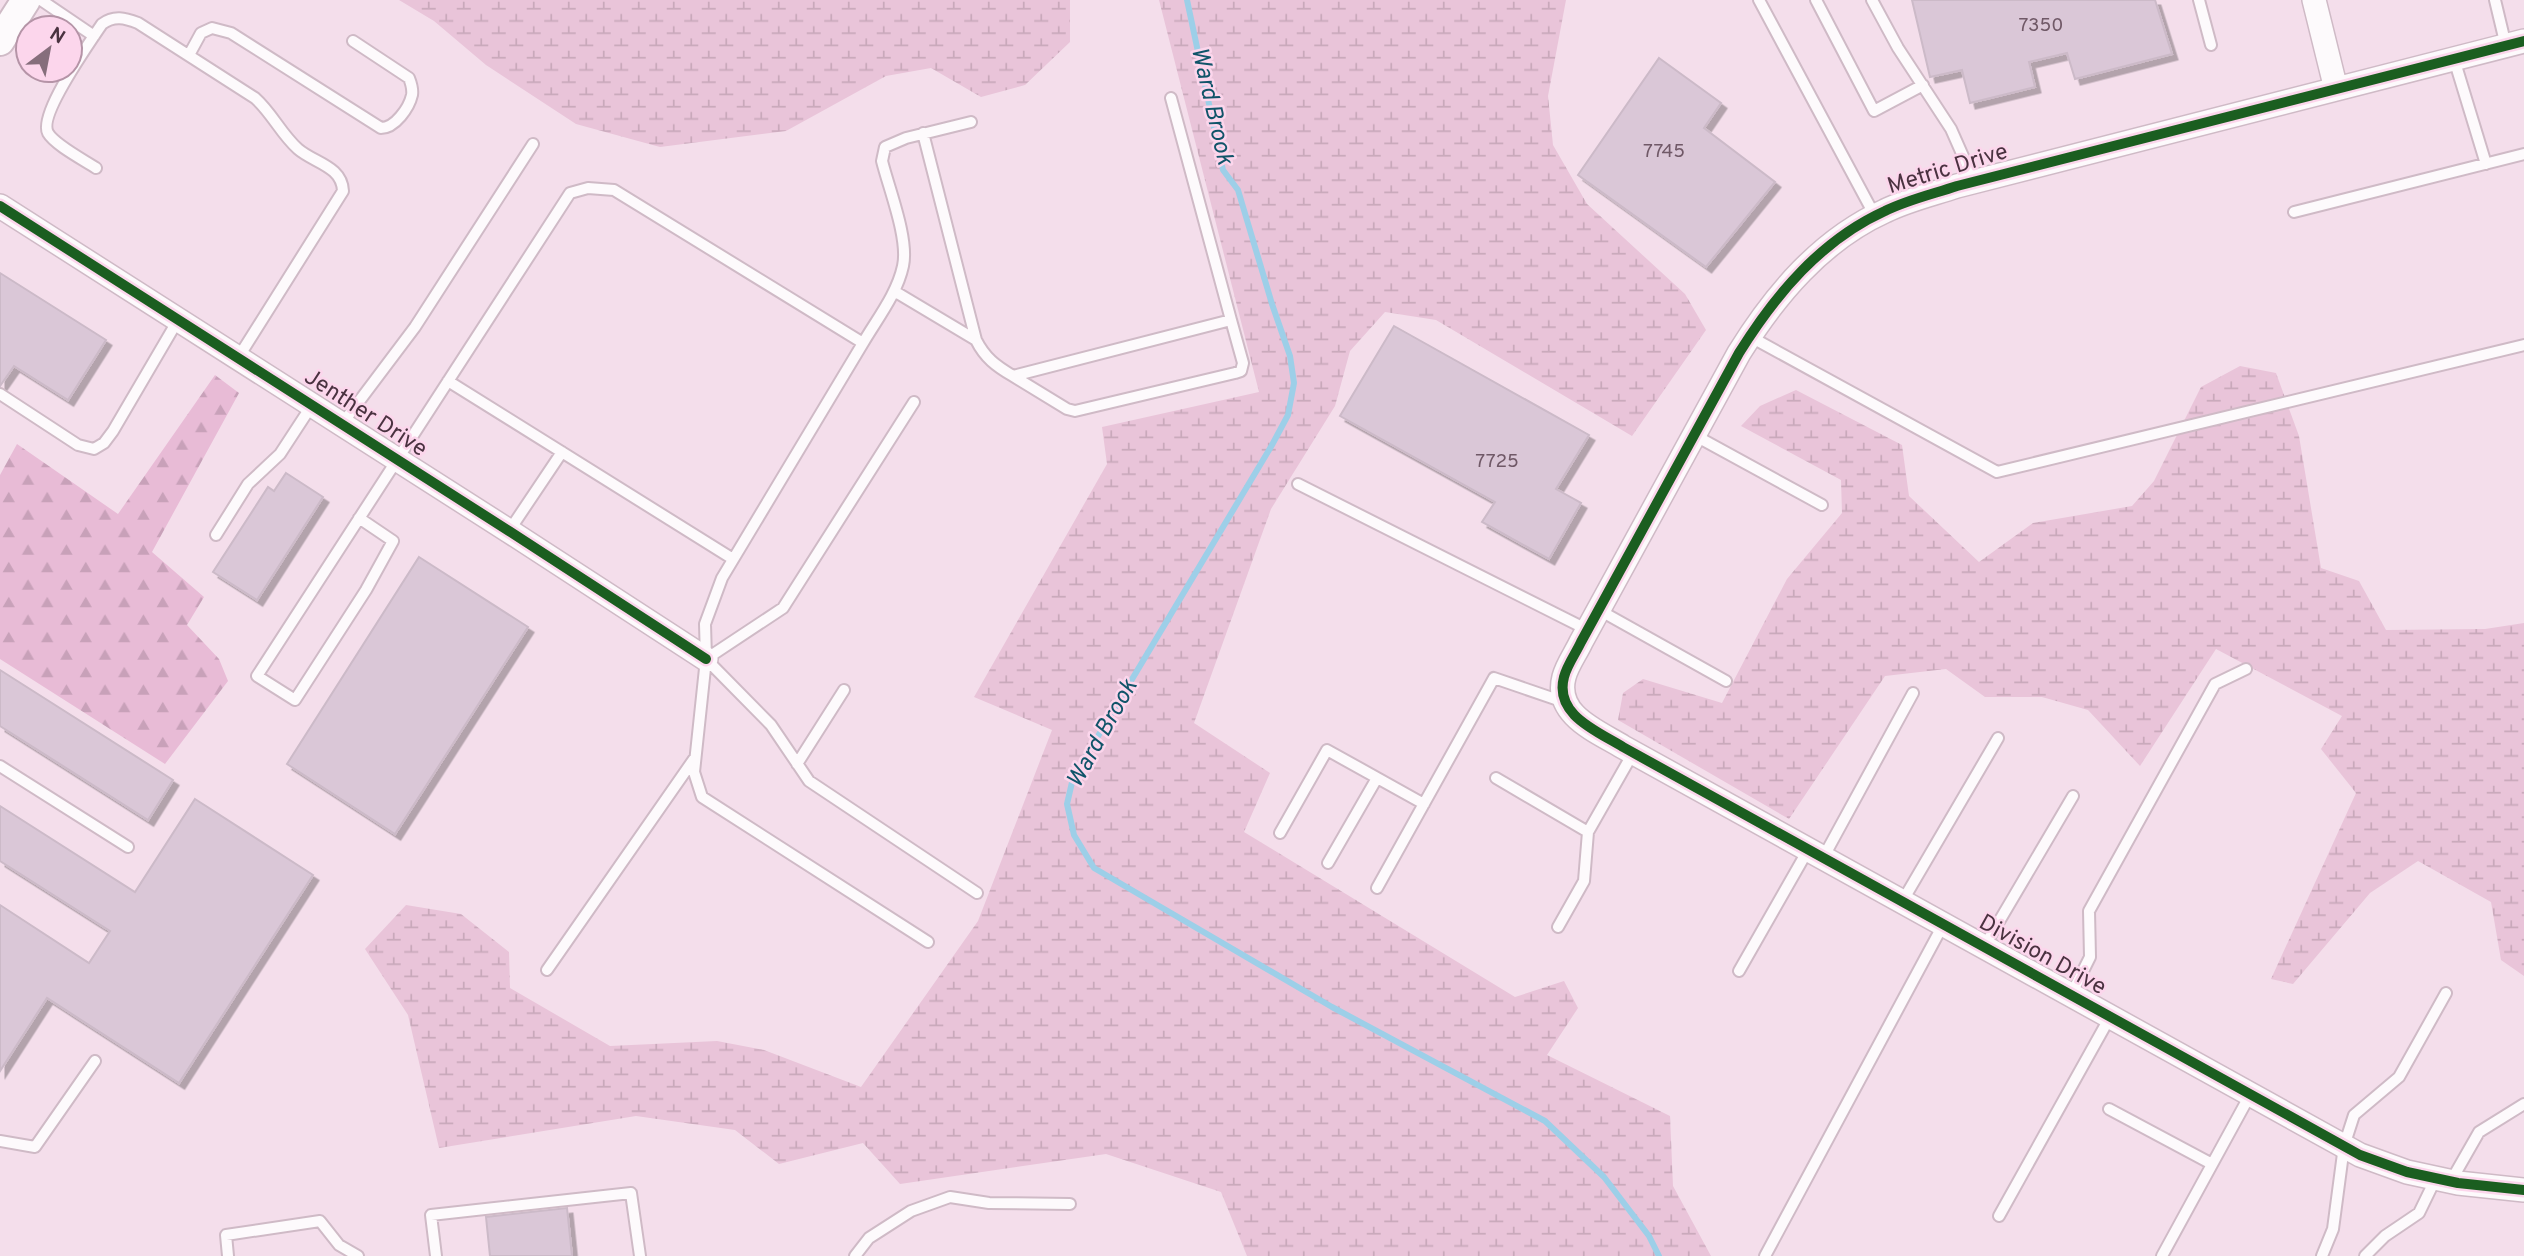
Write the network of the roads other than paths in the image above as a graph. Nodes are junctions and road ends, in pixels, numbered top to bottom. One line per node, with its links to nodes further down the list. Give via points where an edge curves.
1 (26, 0): 10 (street)
2 (41, 0): 9 (lane)
3 (1759, 0): 28 (lane)
4 (1816, 0): 16 (lane, via 1874,111)
5 (1872, 0): 16 (lane)
6 (2199, 0): 13 (lane)
7 (2314, 0): 17 (street)
8 (2495, 0): 12 (lane)
9 (94, 36): 14 (lane, via 109,19 127,19); 24 (lane, via 51,107 46,124 53,138)
10 (0, 41)
11 (352, 41): 14 (lane, via 409,78 413,93 394,125 381,128 231,33 212,28 201,33)
12 (2515, 43): 15 (street, Metric Drive)
13 (2211, 45)
14 (189, 55): 36 (lane, via 255,98 299,150 336,172 342,181 343,191)
15 (2454, 59): 17 (street, Metric Drive); 23 (lane)
16 (1923, 85): 25 (lane, via 1951,129)
17 (2336, 89): 25 (street, Metric Drive)
18 (1171, 98): 31 (lane)
19 (971, 122): 20 (lane)
20 (923, 134): 29 (lane, via 885,147 881,161 905,246); 33 (lane)
21 (533, 144): 42 (lane, via 415,327)
22 (2524, 154): 23 (lane)
23 (2486, 164): 27 (lane)
24 (96, 168)
25 (1974, 181): 28 (street, Metric Drive)
26 (0, 206): 30 (street, Jenther Drive)
27 (2294, 212)
28 (1875, 216): 32 (street, Metric Drive, via 1843,234 1801,270)
29 (894, 291): 33 (lane); 34 (lane)
30 (178, 320): 36 (street, Jenther Drive); 39 (lane, via 113,431 94,449 78,445)
31 (1231, 320): 37 (lane); 37 (lane, via 1243,363 1236,373 1075,411)
32 (1749, 336): 35 (lane, via 1997,472); 43 (street, Metric Drive)
33 (976, 340): 37 (lane, via 994,365)
34 (863, 343): 38 (lane, via 614,190 588,188 570,193); 51 (lane)
35 (2524, 345)
36 (238, 358): 41 (street, Jenther Drive)
37 (1013, 376)
38 (448, 381): 44 (lane); 45 (lane)
39 (0, 394)
40 (914, 402): 53 (lane, via 783,608)
41 (312, 405): 42 (street, Jenther Drive); 50 (lane, via 280,454 248,484)
42 (342, 424): 45 (street, Jenther Drive)
43 (1694, 435): 47 (lane); 52 (street, Metric Drive)
44 (562, 452): 49 (lane); 51 (lane)
45 (398, 460): 48 (lane); 49 (street, Jenther Drive)
46 (1298, 484): 52 (lane)
47 (1822, 505)
48 (359, 518): 48 (lane, via 257,676 295,700 393,541)
49 (509, 531): 53 (street, Jenther Drive)
50 (216, 535)
51 (733, 559): 53 (lane, via 705,624)
52 (1593, 620): 55 (lane); 58 (street, Metric Drive, via 1564,676)
53 (706, 659): 61 (lane); 62 (lane, via 771,725)
54 (2246, 669): 83 (lane, via 2215,684 2090,911 2090,957)
55 (1726, 681)
56 (844, 690): 62 (lane)
57 (1913, 693): 71 (lane)
58 (1564, 702): 60 (street, Division Drive, via 1572,715); 67 (lane, via 1494,678)
59 (1998, 738): 75 (lane)
60 (1633, 752): 68 (lane); 71 (street, Division Drive)
61 (695, 757): 78 (lane, via 694,772 702,797); 80 (lane)
62 (797, 764): 74 (lane, via 809,781)
63 (0, 766): 70 (lane)
64 (1377, 778): 67 (lane); 69 (lane, via 1327,750); 72 (lane)
65 (1496, 778): 68 (lane)
66 (2073, 796): 79 (lane)
67 (1424, 804): 73 (lane)
68 (1588, 832): 77 (lane, via 1584,881)
69 (1280, 833)
70 (128, 847)
71 (1815, 854): 75 (street, Division Drive); 81 (lane)
72 (1328, 863)
73 (1377, 888)
74 (977, 893)
75 (1902, 902): 76 (street, Division Drive)
76 (1943, 925): 79 (street, Division Drive); 101 (lane)
77 (1558, 927)
78 (928, 942)
79 (1984, 947): 83 (street, Division Drive)
80 (547, 970)
81 (1739, 971)
82 (2446, 993): 90 (lane, via 2399,1077 2354,1115)
83 (2071, 995): 84 (street, Division Drive)
84 (2110, 1017): 86 (street, Division Drive); 95 (lane)
85 (95, 1061): 89 (lane, via 35,1147)
86 (2250, 1094): 90 (street, Division Drive); 91 (lane)
87 (2524, 1104): 92 (lane, via 2479,1132)
88 (2109, 1110): 91 (lane)
89 (0, 1141)
90 (2344, 1146): 92 (street, Division Drive, via 2407,1172); 103 (lane, via 2333,1229)
91 (2212, 1164): 102 (lane)
92 (2443, 1180): 93 (street, Division Drive); 104 (lane, via 2419,1213)
93 (2524, 1190)
94 (1070, 1204): 100 (lane, via 989,1203 950,1197 911,1211 869,1238)
95 (1999, 1216)
96 (228, 1256): 97 (lane, via 226,1235 320,1221 339,1245)
97 (358, 1256)
98 (436, 1256): 99 (lane, via 431,1215 631,1193)
99 (640, 1256)
100 (855, 1256)
101 (1765, 1256)
102 (2162, 1256)
103 (2322, 1256)
104 (2365, 1256)

